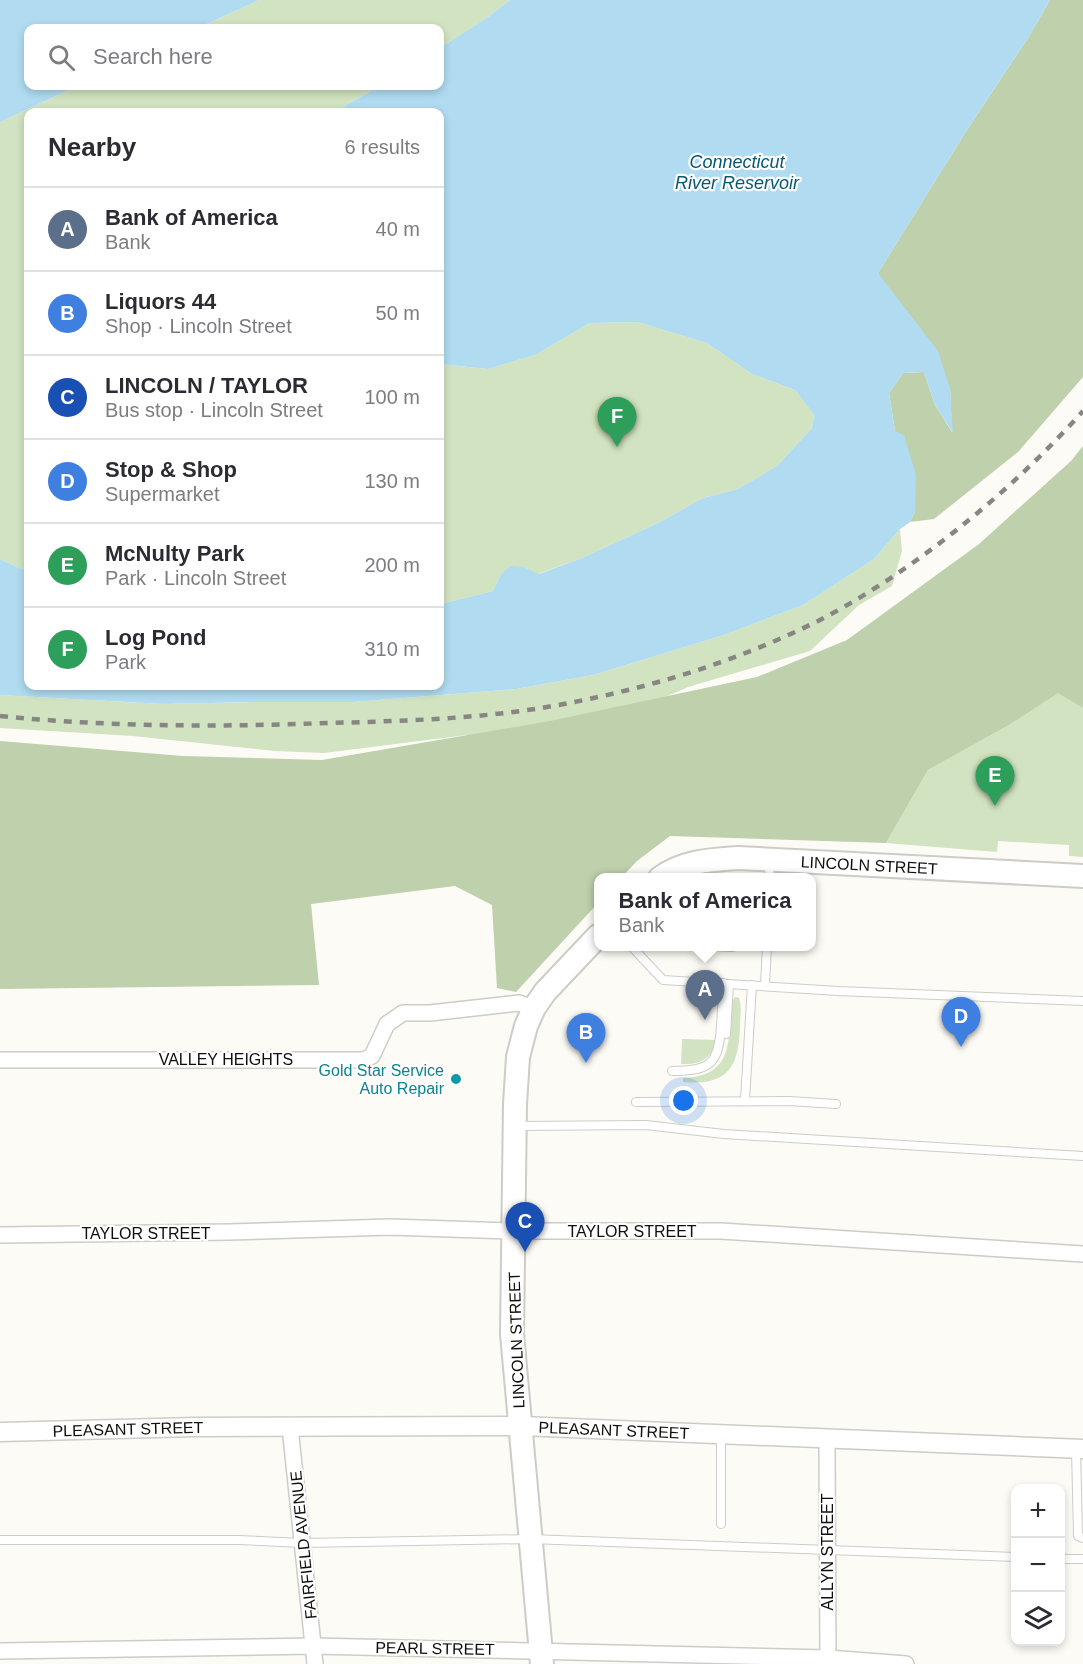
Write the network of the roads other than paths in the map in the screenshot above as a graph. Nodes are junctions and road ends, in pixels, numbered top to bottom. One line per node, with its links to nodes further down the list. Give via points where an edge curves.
1 (770, 868): 2 (main road, LINCOLN STREET, via 738,858 696,861); 3 (main road, LINCOLN STREET)
2 (667, 873)
3 (1083, 876)
4 (594, 941): 11 (main road, LINCOLN STREET)
5 (637, 951): 7 (lane, via 663,980)
6 (766, 951): 9 (lane)
7 (726, 984): 8 (lane); 13 (lane, via 717,1056 697,1070)
8 (752, 985): 9 (lane); 14 (lane)
9 (765, 985): 10 (lane)
10 (1083, 1001)
11 (534, 1008): 12 (street, VALLEY HEIGHTS, via 519,1003 403,1013 387,1024 372,1056 364,1060); 17 (main road, LINCOLN STREET, via 518,1057)
12 (0, 1060)
13 (672, 1071)
14 (745, 1100): 15 (lane); 16 (lane)
15 (636, 1102)
16 (836, 1104)
17 (515, 1126): 18 (lane, via 646,1125 724,1134); 19 (main road, LINCOLN STREET)
18 (1083, 1156)
19 (513, 1230): 20 (street, TAYLOR STREET, via 390,1227); 21 (street, TAYLOR STREET, via 721,1231); 23 (main road, LINCOLN STREET, via 512,1334)
20 (0, 1234)
21 (1083, 1254)
22 (290, 1426): 23 (street, PLEASANT STREET); 24 (street, PLEASANT STREET); 32 (street, FAIRFIELD AVENUE)
23 (521, 1426): 25 (street, PLEASANT STREET); 30 (main road, LINCOLN STREET)
24 (0, 1432)
25 (721, 1435): 26 (street, PLEASANT STREET); 28 (lane)
26 (827, 1440): 27 (street, PLEASANT STREET); 33 (street, ALLYN STREET)
27 (1079, 1449): 29 (lane, via 1078,1536)
28 (721, 1524)
29 (1083, 1538)
30 (530, 1539): 32 (lane); 33 (lane); 39 (main road, LINCOLN STREET)
31 (0, 1540): 32 (lane)
32 (303, 1543): 37 (street, FAIRFIELD AVENUE)
33 (827, 1549): 34 (lane); 40 (street, ALLYN STREET)
34 (1011, 1557)
35 (1065, 1558): 36 (lane)
36 (1083, 1559)
37 (314, 1646): 38 (street, PEARL STREET); 39 (street, PEARL STREET); 41 (street, FAIRFIELD AVENUE)
38 (0, 1651)
39 (542, 1657): 40 (street, PEARL STREET)
40 (828, 1661): 42 (street, PEARL STREET)
41 (315, 1664)
42 (906, 1664)

